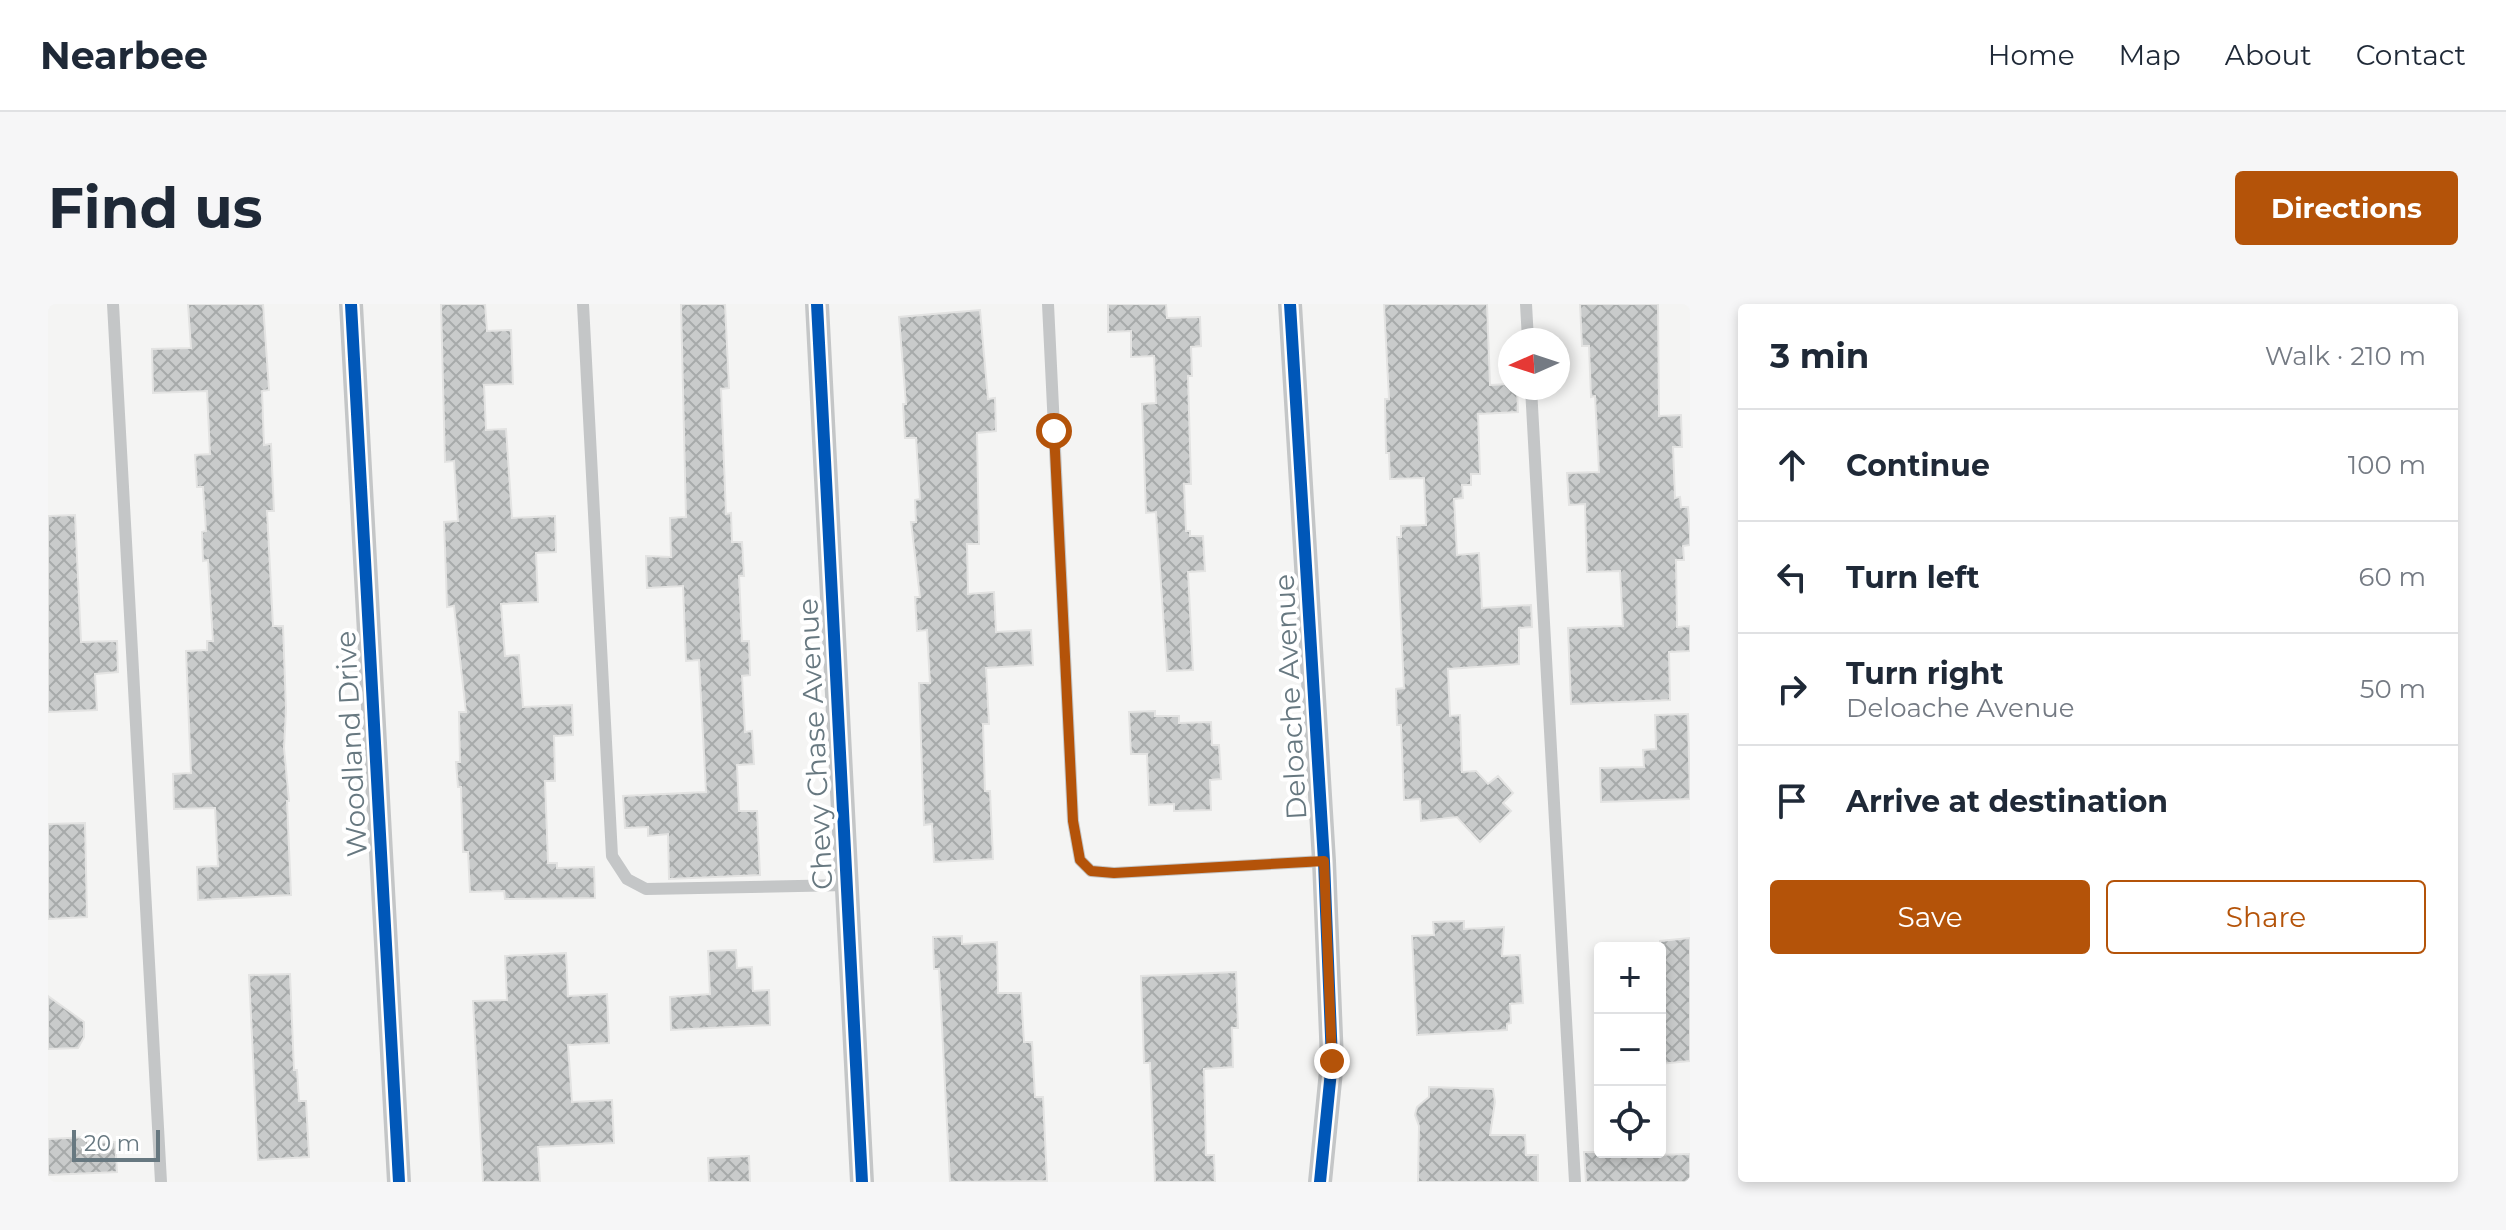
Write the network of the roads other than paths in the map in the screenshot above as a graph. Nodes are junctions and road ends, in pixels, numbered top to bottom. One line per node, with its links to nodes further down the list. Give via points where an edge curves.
1 (113, 304): 12 (lane)
2 (351, 304): 13 (street, Woodland Drive)
3 (583, 304): 11 (lane, via 612,856 627,879 646,889)
4 (817, 304): 11 (street, Chevy Chase Avenue)
5 (1048, 304): 10 (lane, via 1073,821 1080,860 1091,871 1114,873)
6 (1290, 304): 10 (street, Deloache Avenue)
7 (1526, 304): 8 (lane)
8 (1527, 328)
9 (1532, 400): 16 (lane)
10 (1324, 861): 15 (street, Deloache Avenue, via 1332,1061)
11 (847, 885): 14 (street, Chevy Chase Avenue)
12 (161, 1182)
13 (399, 1182)
14 (862, 1182)
15 (1320, 1182)
16 (1575, 1182)

